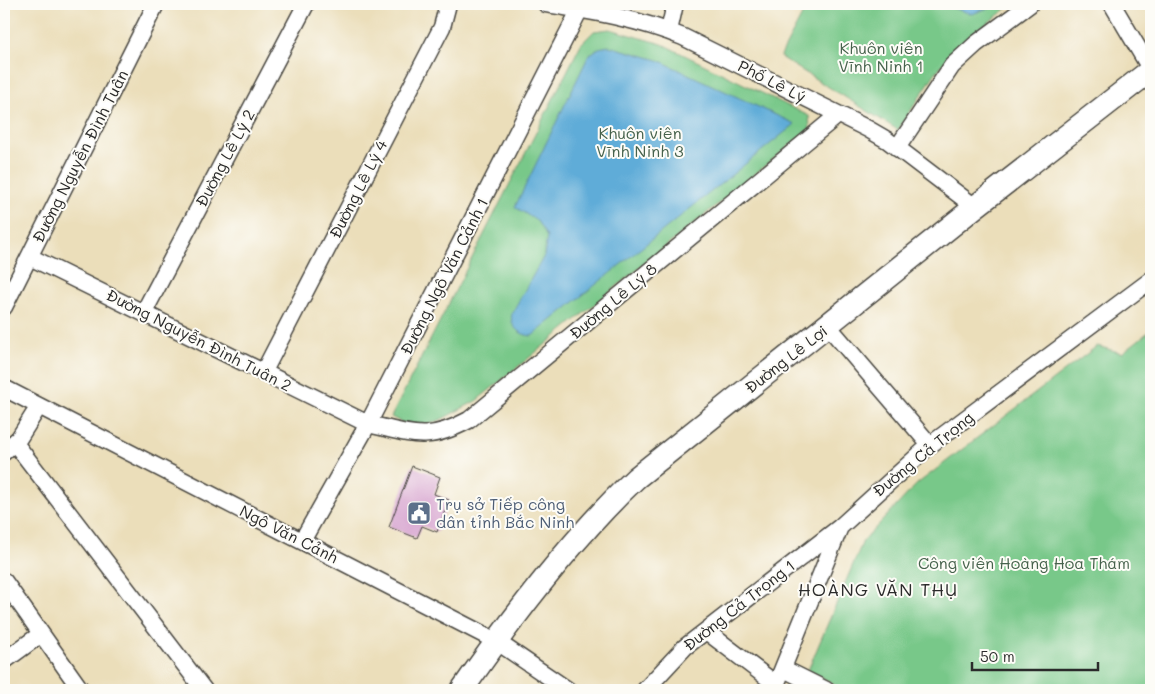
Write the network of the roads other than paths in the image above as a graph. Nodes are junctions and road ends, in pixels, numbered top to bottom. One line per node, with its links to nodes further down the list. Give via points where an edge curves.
1 (156, 4): 14 (street, Đường Nguyễn Đình Tuân)
2 (306, 4): 17 (street, Đường Lê Lý 2)
3 (448, 4): 19 (street, Đường Lê Lý 4, via 442,27)
4 (546, 4): 8 (street, Phố Lê Lý)
5 (675, 4): 9 (street)
6 (1030, 4): 12 (street, via 952,66)
7 (1112, 4): 10 (street)
8 (580, 9): 9 (street, Phố Lê Lý, via 652,24); 22 (street, Đường Ngô Văn Cảnh 1)
9 (669, 31): 11 (street, Phố Lê Lý)
10 (1151, 70): 13 (main road, Đường Lê Lợi)
11 (838, 115): 12 (street, Phố Lê Lý); 22 (street, Đường Lê Lý 8, via 469,420 446,432 423,436)
12 (897, 148): 13 (street, Phố Lê Lý)
13 (976, 207): 18 (main road, Đường Lê Lợi)
14 (30, 257): 16 (street, Đường Nguyễn Đình Tuân); 17 (street, Đường Nguyễn Đình Tuân 2)
15 (1151, 280): 23 (street, Đường Cả Trọng)
16 (4, 307)
17 (144, 312): 19 (street, Đường Nguyễn Đình Tuân 2)
18 (828, 326): 23 (street); 30 (main road, Đường Lê Lợi, via 611,501)
19 (264, 373): 22 (street, Đường Nguyễn Đình Tuân 2)
20 (4, 388): 21 (street, Ngô Văn Cảnh)
21 (39, 406): 24 (street); 26 (street, Ngô Văn Cảnh)
22 (368, 424): 26 (street, Đường Ngô Văn Cảnh 1)
23 (930, 445): 25 (street, Đường Cả Trọng)
24 (10, 448): 35 (street)
25 (840, 526): 28 (street, Đường Cả Trọng 1); 32 (street, Đường Cả Trọng)
26 (302, 541): 30 (street, Ngô Văn Cảnh)
27 (4, 581): 29 (street)
28 (706, 631): 33 (street); 38 (street, Đường Cả Trọng 1)
29 (41, 634): 31 (street); 34 (street)
30 (496, 641): 36 (main road, Đường Lê Lợi); 37 (street, Ngô Văn Cảnh)
31 (4, 661)
32 (784, 670): 33 (street, Đường Cả Trọng); 39 (street)
33 (776, 687)
34 (81, 690)
35 (204, 690)
36 (462, 690)
37 (568, 690)
38 (644, 690)
39 (826, 690)

